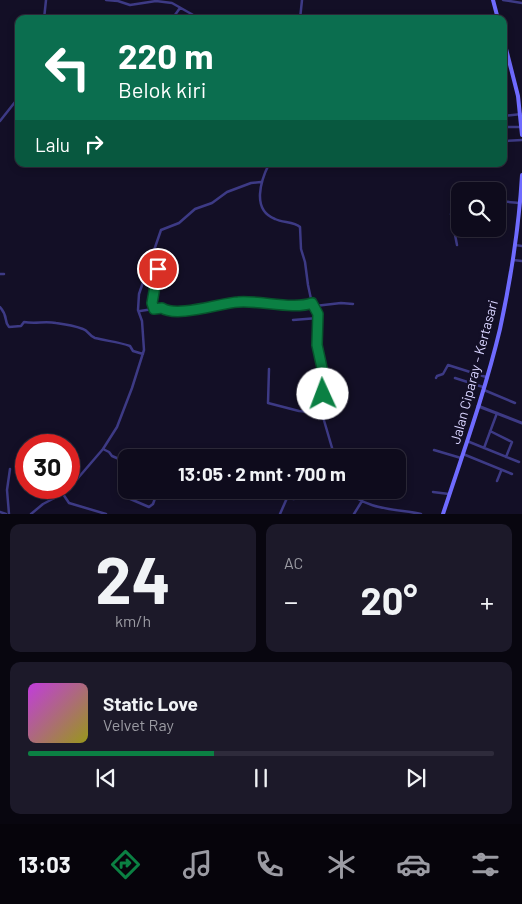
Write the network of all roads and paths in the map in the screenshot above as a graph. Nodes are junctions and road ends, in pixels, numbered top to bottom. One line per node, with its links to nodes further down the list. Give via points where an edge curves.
1 (46, 0): 8 (street)
2 (106, 0): 7 (street, via 130,5 163,2)
3 (302, 0): 11 (street)
4 (493, 0): 12 (main road)
5 (503, 0): 6 (street)
6 (522, 4)
7 (180, 8): 9 (street); 10 (street)
8 (44, 15)
9 (175, 15)
10 (193, 15)
11 (300, 15)
12 (497, 15)
13 (507, 52): 15 (main road)
14 (15, 102): 17 (street)
15 (521, 114): 16 (street); 19 (main road)
16 (507, 116)
17 (0, 120)
18 (507, 127): 19 (street)
19 (522, 127): 20 (main road)
20 (522, 135)
21 (522, 140): 22 (street)
22 (507, 141)
23 (268, 167): 25 (street)
24 (522, 175): 26 (main road, Jalan Ciparay - Kertasari)
25 (261, 182): 35 (street, via 227,192 212,203 194,209 179,223 162,229); 38 (street, via 261,204 265,213 300,227)
26 (521, 197): 28 (main road, Jalan Ciparay - Kertasari)
27 (506, 201): 28 (street)
28 (520, 203): 31 (main road, Jalan Ciparay - Kertasari)
29 (455, 237): 30 (street)
30 (457, 245)
31 (515, 245): 32 (street); 33 (main road, Jalan Ciparay - Kertasari)
32 (522, 246)
33 (513, 260): 34 (street); 47 (main road, Jalan Ciparay - Kertasari, via 500,328)
34 (522, 261)
35 (149, 265): 41 (street, via 159,270 152,303); 42 (street, via 139,294)
36 (0, 274): 37 (street)
37 (4, 274)
38 (314, 304): 39 (street); 41 (street, via 238,302 177,312); 43 (street)
39 (353, 304)
40 (0, 307): 45 (street, via 10,328 24,322 70,325 84,329 95,338 130,346 133,351)
41 (154, 309): 42 (street)
42 (140, 311): 45 (street)
43 (318, 318): 44 (street); 53 (street, via 316,335 322,368)
44 (293, 320)
45 (143, 354): 58 (street, via 126,408)
46 (269, 369): 53 (street, via 268,403 291,410)
47 (486, 377): 48 (street, via 448,365); 50 (main road, Jalan Ciparay - Kertasari)
48 (436, 378)
49 (455, 378): 50 (street)
50 (483, 388): 51 (street); 52 (main road, Jalan Ciparay - Kertasari)
51 (515, 403)
52 (478, 406): 54 (street); 57 (main road, Jalan Ciparay - Kertasari)
53 (322, 413): 60 (street)
54 (497, 413): 55 (street); 56 (street)
55 (522, 422)
56 (490, 432): 59 (street); 63 (street, via 512,441)
57 (467, 441): 59 (street); 62 (main road, Jalan Ciparay - Kertasari)
58 (103, 448): 64 (street); 69 (street)
59 (484, 448): 63 (street)
60 (332, 449)
61 (434, 450): 62 (street)
62 (462, 456): 67 (street); 72 (main road, Jalan Ciparay - Kertasari)
63 (506, 457): 65 (street)
64 (118, 459)
65 (519, 462)
66 (10, 469): 81 (street)
67 (501, 471): 68 (street); 70 (street)
68 (512, 474)
69 (80, 476)
70 (497, 481)
71 (434, 492): 72 (street)
72 (449, 494): 87 (main road, Jalan Ciparay - Kertasari)
73 (53, 499): 82 (street)
74 (66, 499): 83 (street, via 69,504)
75 (130, 499): 76 (street, via 150,507)
76 (155, 499)
77 (287, 499): 84 (street)
78 (359, 499): 79 (street)
79 (362, 501): 85 (street); 86 (street)
80 (0, 512): 81 (street)
81 (8, 514)
82 (31, 514)
83 (106, 514)
84 (280, 514)
85 (354, 514)
86 (421, 514)
87 (443, 514)

